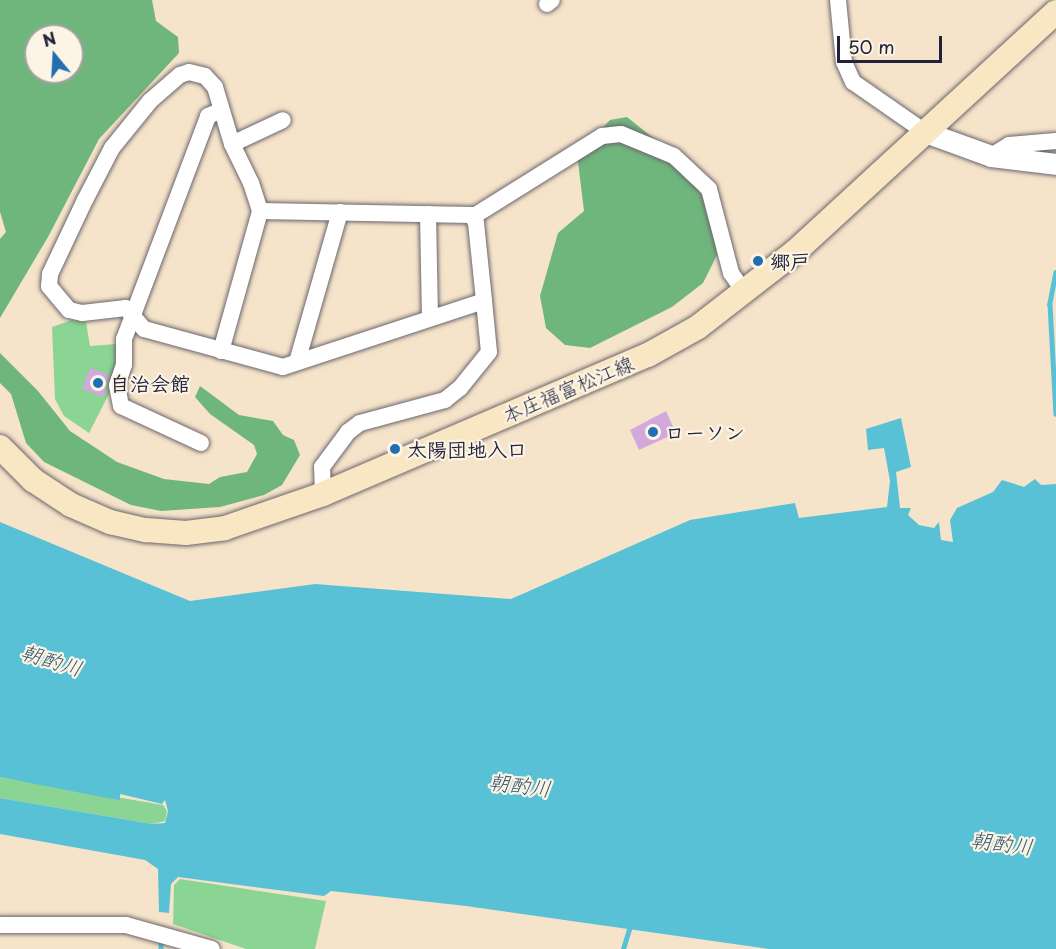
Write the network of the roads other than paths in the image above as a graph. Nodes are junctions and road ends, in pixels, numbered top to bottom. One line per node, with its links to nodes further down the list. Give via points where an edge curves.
1 (838, 0): 5 (street, via 844,62 853,82)
2 (1056, 12): 5 (main road, 本庄福富松江線)
3 (220, 111): 7 (street); 16 (street, via 208,116); 16 (street, via 215,87 198,73 180,75 150,101 112,148 50,274 49,286 69,309 82,313 126,308)
4 (283, 120): 7 (street)
5 (925, 132): 8 (street); 14 (main road, 本庄福富松江線)
6 (1056, 141): 8 (street, via 1009,145)
7 (232, 144): 10 (street)
8 (991, 156): 9 (street)
9 (1056, 164)
10 (260, 211): 11 (street); 18 (street)
11 (340, 212): 12 (street); 19 (street)
12 (428, 214): 13 (street); 17 (street)
13 (474, 216): 14 (street, via 602,136 621,134 674,156 709,189 731,273); 15 (street)
14 (745, 293): 22 (main road, 本庄福富松江線, via 698,327 648,355)
15 (484, 301): 17 (street); 22 (street, via 489,352 460,388 445,400 360,423 339,441 322,467)
16 (133, 315): 18 (street, via 144,329); 20 (street, via 124,339 124,365 117,385 119,402 161,427)
17 (430, 318): 19 (street)
18 (221, 351): 19 (street, via 269,365 283,367)
19 (297, 362)
20 (201, 443)
21 (0, 447): 22 (main road, 本庄福富松江線, via 33,480 71,505 110,522 146,530 186,533 225,528)
22 (323, 494)
23 (0, 925): 24 (street, via 126,925)
24 (212, 949)

